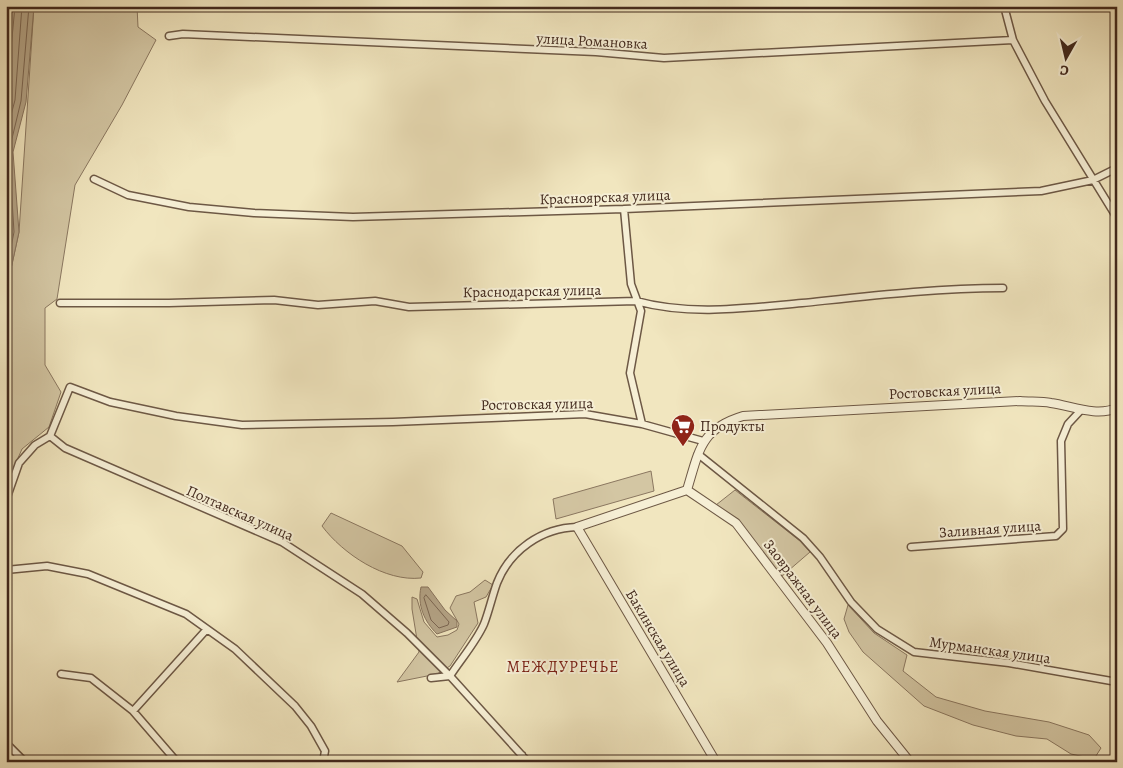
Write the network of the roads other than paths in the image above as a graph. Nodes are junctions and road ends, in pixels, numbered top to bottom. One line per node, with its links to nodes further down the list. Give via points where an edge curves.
1 (1004, 6): 3 (street)
2 (169, 36): 3 (street, улица Романовка, via 183,34 664,58)
3 (1013, 40): 6 (street)
4 (1117, 168): 6 (street, Красноярская улица)
5 (94, 179): 7 (street, Красноярская улица, via 128,195 189,207 254,213 353,216)
6 (1093, 180): 7 (street, Красноярская улица, via 1041,191); 8 (street)
7 (624, 209): 10 (street, via 631,284)
8 (1117, 218)
9 (1003, 288): 10 (street, Краснодарская улица, via 954,288 703,310 660,308)
10 (636, 301): 11 (street, Краснодарская улица, via 409,307 375,302 318,305 274,300); 14 (street, via 640,311 630,373)
11 (60, 303)
12 (1117, 408): 13 (street, Ростовская улица)
13 (1081, 410): 16 (street, Ростовская улица, via 1051,403 1020,401 743,416 727,420); 21 (street, Заливная улица, via 1068,424 1061,441 1063,529 1056,536)
14 (642, 424): 15 (street, Ростовская улица, via 586,414 242,425 110,402 70,387); 16 (street, Ростовская улица)
15 (50, 436): 19 (street, via 35,445 19,464); 25 (street, Полтавская улица, via 65,448 282,542 362,594)
16 (703, 441): 17 (street)
17 (698, 454): 18 (street); 27 (street, Мурманская улица, via 803,538 851,602 877,629 914,652 1009,663)
18 (687, 490): 20 (street); 37 (street, Заовражная улица, via 736,523 828,643 877,721)
19 (6, 500)
20 (577, 527): 25 (street, via 560,528 527,544 510,560 498,582 483,625); 36 (street, Бакинская улица)
21 (911, 547)
22 (6, 570): 23 (street, via 47,566 88,574 186,614)
23 (207, 629): 28 (street); 33 (street, via 235,649 295,706 325,752)
24 (61, 674): 28 (street, via 91,678)
25 (450, 676): 26 (street); 30 (street, Полтавская улица)
26 (431, 678)
27 (1117, 682)
28 (133, 711): 32 (street)
29 (6, 743): 31 (street)
30 (522, 755): 34 (street); 35 (street, Полтавская улица)
31 (25, 762)
32 (177, 762)
33 (323, 762)
34 (516, 762)
35 (528, 762)
36 (716, 762)
37 (910, 762)

